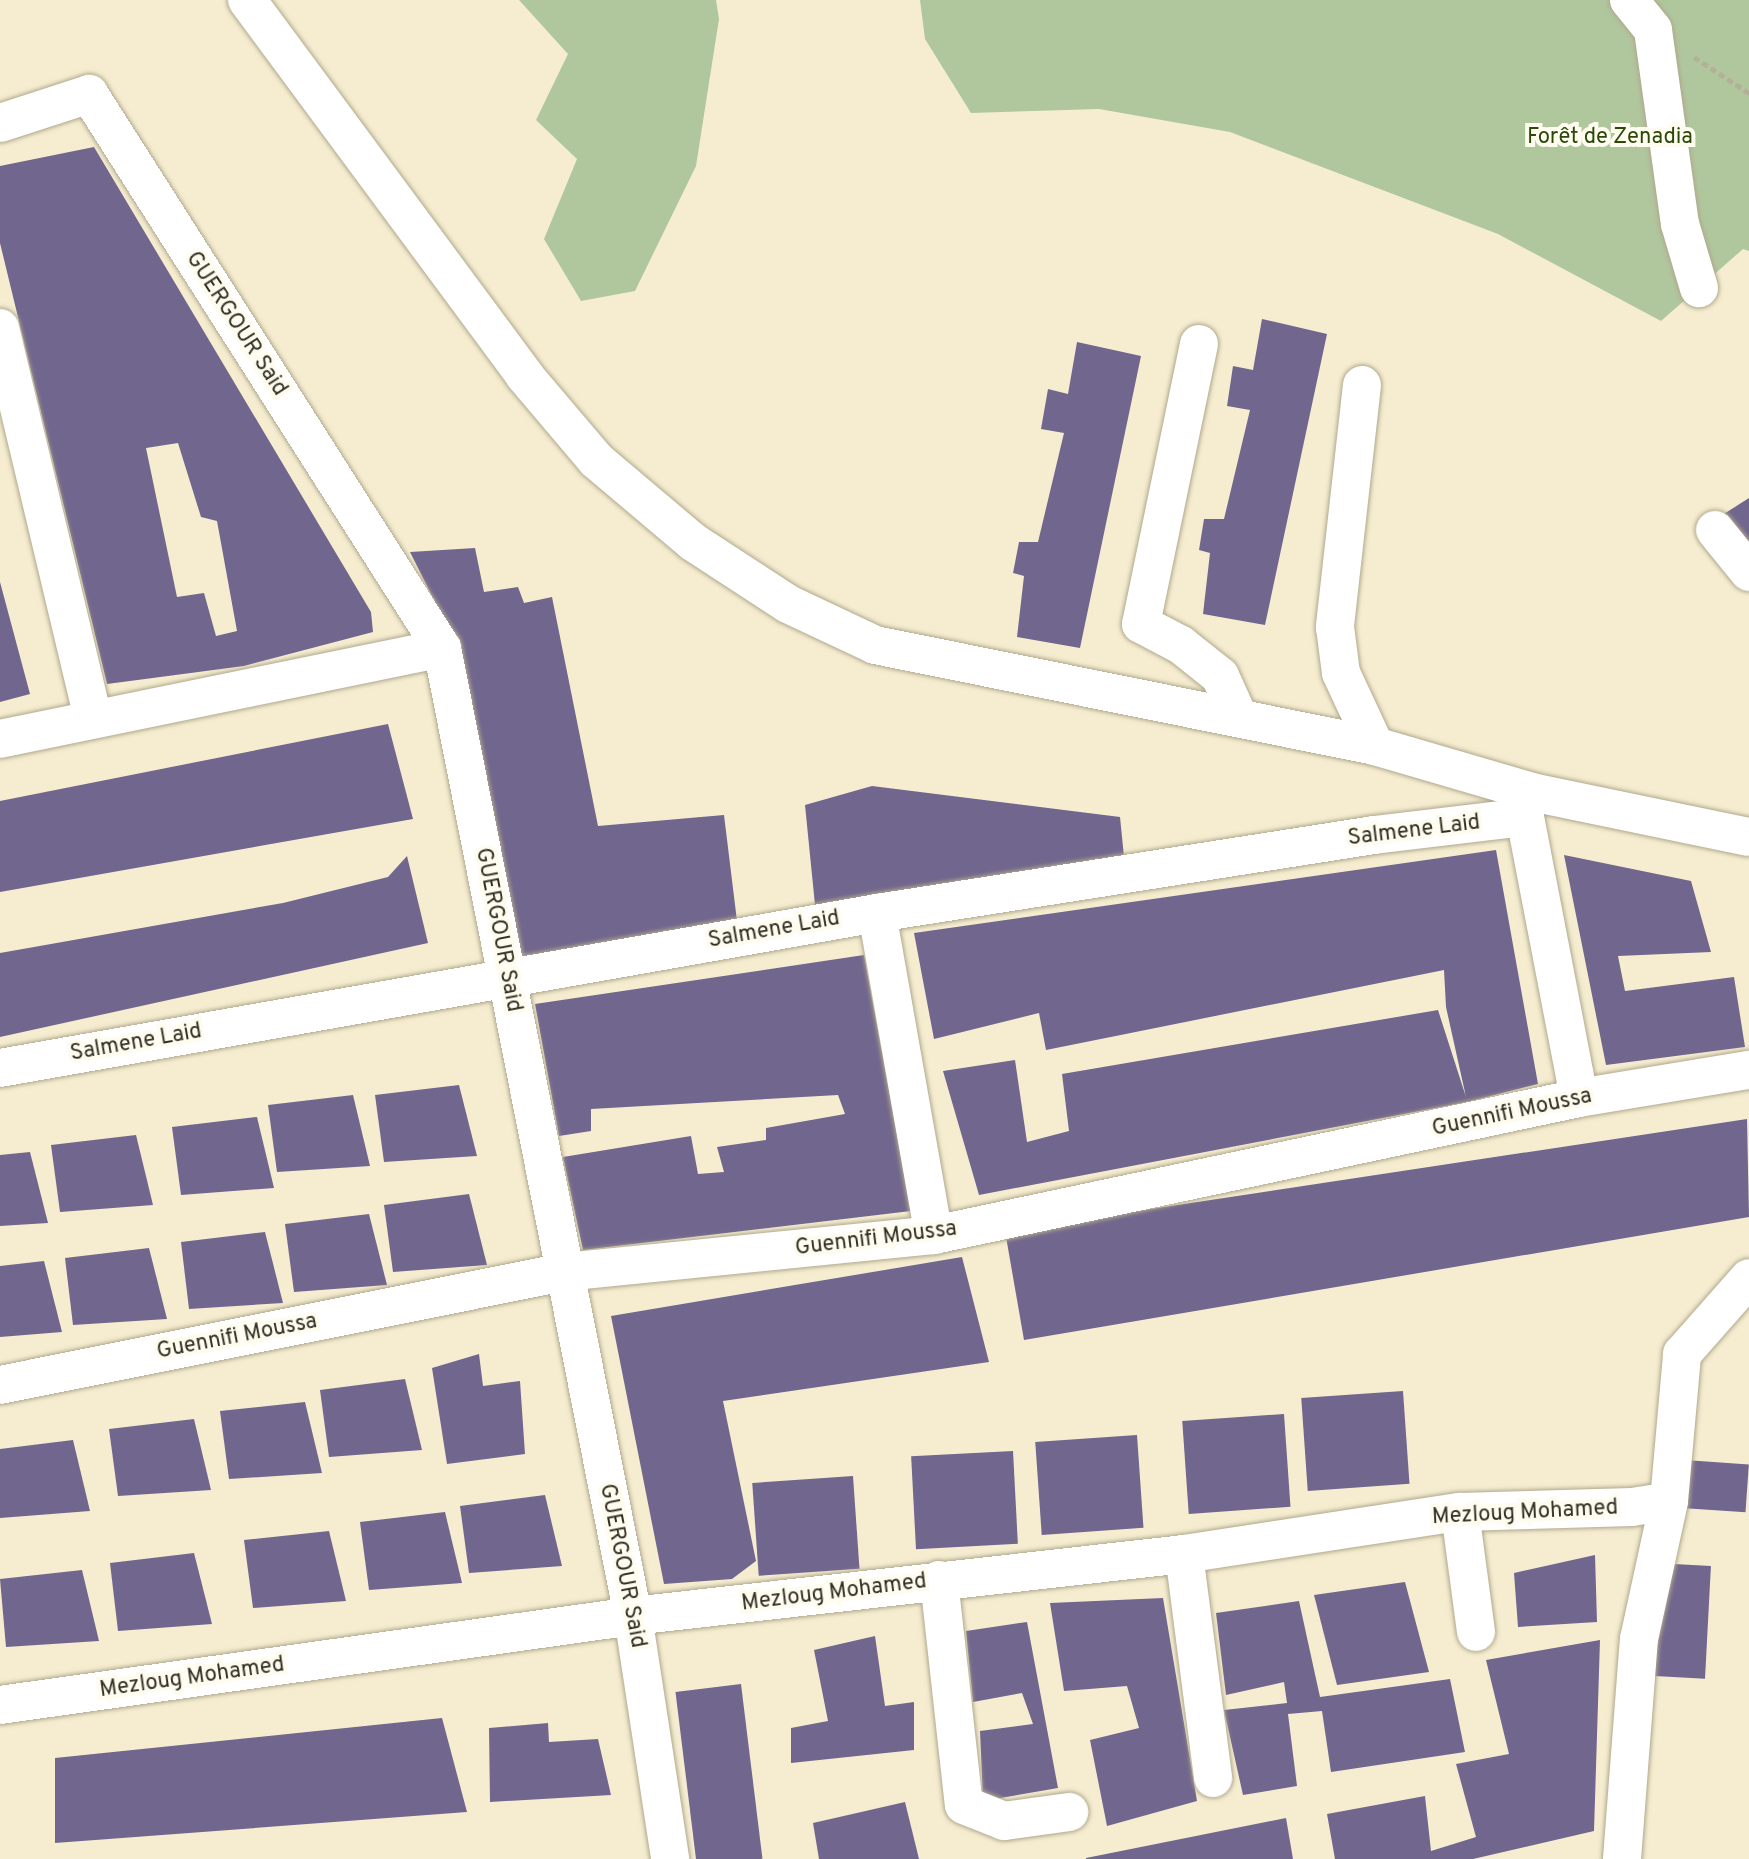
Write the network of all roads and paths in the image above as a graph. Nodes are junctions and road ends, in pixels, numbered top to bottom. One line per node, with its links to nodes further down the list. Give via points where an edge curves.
1 (247, 0): 13 (street, via 524,375 596,460 693,542 788,604 875,645)
2 (1629, 0): 3 (street)
3 (1653, 30): 4 (path); 6 (street, via 1680,224)
4 (1749, 93)
5 (0, 123): 12 (street, GUERGOUR Said, via 89,94)
6 (1699, 288)
7 (0, 328): 14 (street)
8 (1199, 344): 13 (street, via 1141,624 1181,645 1220,676)
9 (1362, 385): 16 (street, via 1335,627 1341,673)
10 (1715, 530): 11 (street)
11 (1749, 572)
12 (442, 648): 14 (street); 20 (street, GUERGOUR Said)
13 (1239, 718): 16 (street)
14 (93, 719): 15 (street)
15 (0, 739)
16 (1375, 746): 17 (street)
17 (1531, 805): 18 (street); 19 (street, Salmene Laid, via 1374,835); 23 (street)
18 (1749, 837)
19 (877, 913): 20 (street, Salmene Laid); 24 (street)
20 (507, 977): 21 (street, Salmene Laid); 25 (street, GUERGOUR Said)
21 (0, 1068)
22 (1749, 1070): 23 (street, Guennifi Moussa)
23 (1579, 1098): 24 (street, Guennifi Moussa)
24 (934, 1235): 25 (street, Guennifi Moussa)
25 (564, 1272): 27 (street, Guennifi Moussa); 32 (street, GUERGOUR Said)
26 (1749, 1278): 28 (street, via 1682,1354)
27 (0, 1385)
28 (1669, 1501): 29 (street, Mezloug Mohamed, via 1632,1507); 38 (street, via 1639,1639)
29 (1460, 1512): 30 (street, Mezloug Mohamed); 33 (street)
30 (1184, 1554): 31 (street, Mezloug Mohamed); 35 (street)
31 (939, 1580): 32 (street, Mezloug Mohamed); 36 (street, via 964,1805 1004,1821)
32 (633, 1616): 34 (street, Mezloug Mohamed); 37 (street, GUERGOUR Said)
33 (1476, 1632)
34 (0, 1705)
35 (1213, 1778)
36 (1069, 1812)
37 (670, 1859)
38 (1622, 1859)

